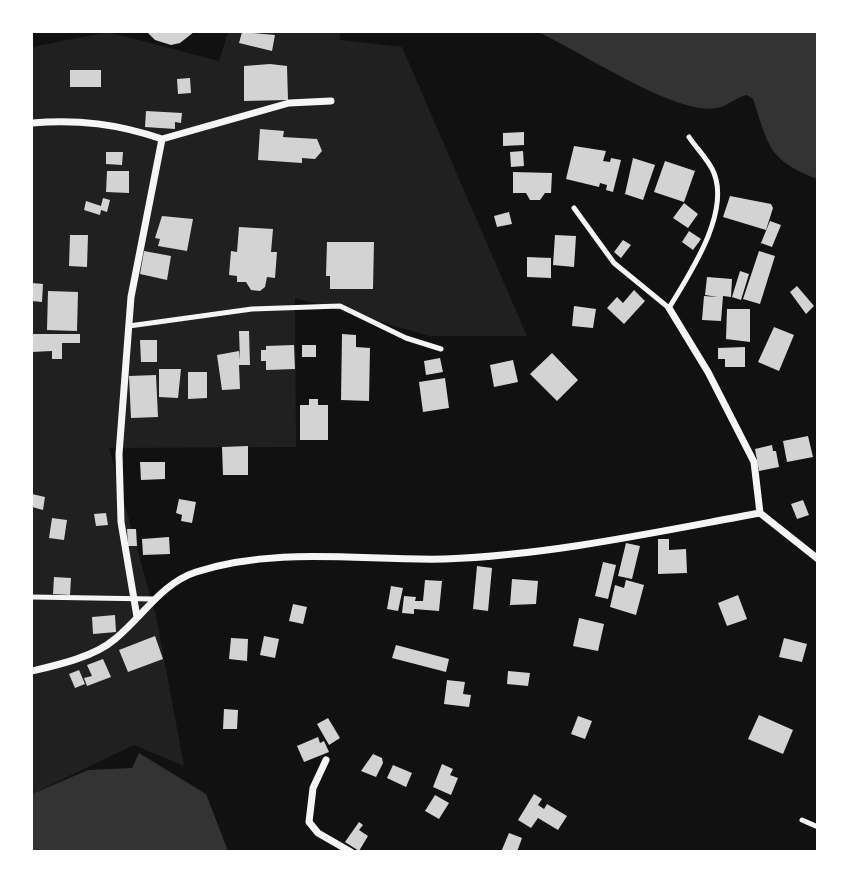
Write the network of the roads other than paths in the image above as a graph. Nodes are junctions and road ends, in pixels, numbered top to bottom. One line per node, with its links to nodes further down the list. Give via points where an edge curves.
1 (331, 101): 4 (street, via 289,103)
2 (32, 123): 4 (street, via 71,119 122,126)
3 (689, 137): 6 (lane, via 714,174 716,216 699,257)
4 (162, 139): 7 (street)
5 (574, 208): 6 (lane, via 614,263)
6 (669, 308): 9 (street, via 754,463)
7 (129, 326): 8 (lane, via 252,309 340,306 406,338); 12 (street, via 119,454 121,522)
8 (441, 349)
9 (760, 513): 10 (street); 13 (street, via 542,551 447,559 287,555 195,572)
10 (817, 559)
11 (32, 597): 12 (lane)
12 (134, 599): 13 (lane); 14 (street)
13 (153, 599): 14 (street)
14 (136, 617): 15 (street, via 114,641 62,665)
15 (32, 671)
16 (326, 760): 19 (street, via 313,788 309,822 318,833)
17 (802, 820): 18 (lane)
18 (817, 827)
19 (351, 852)

